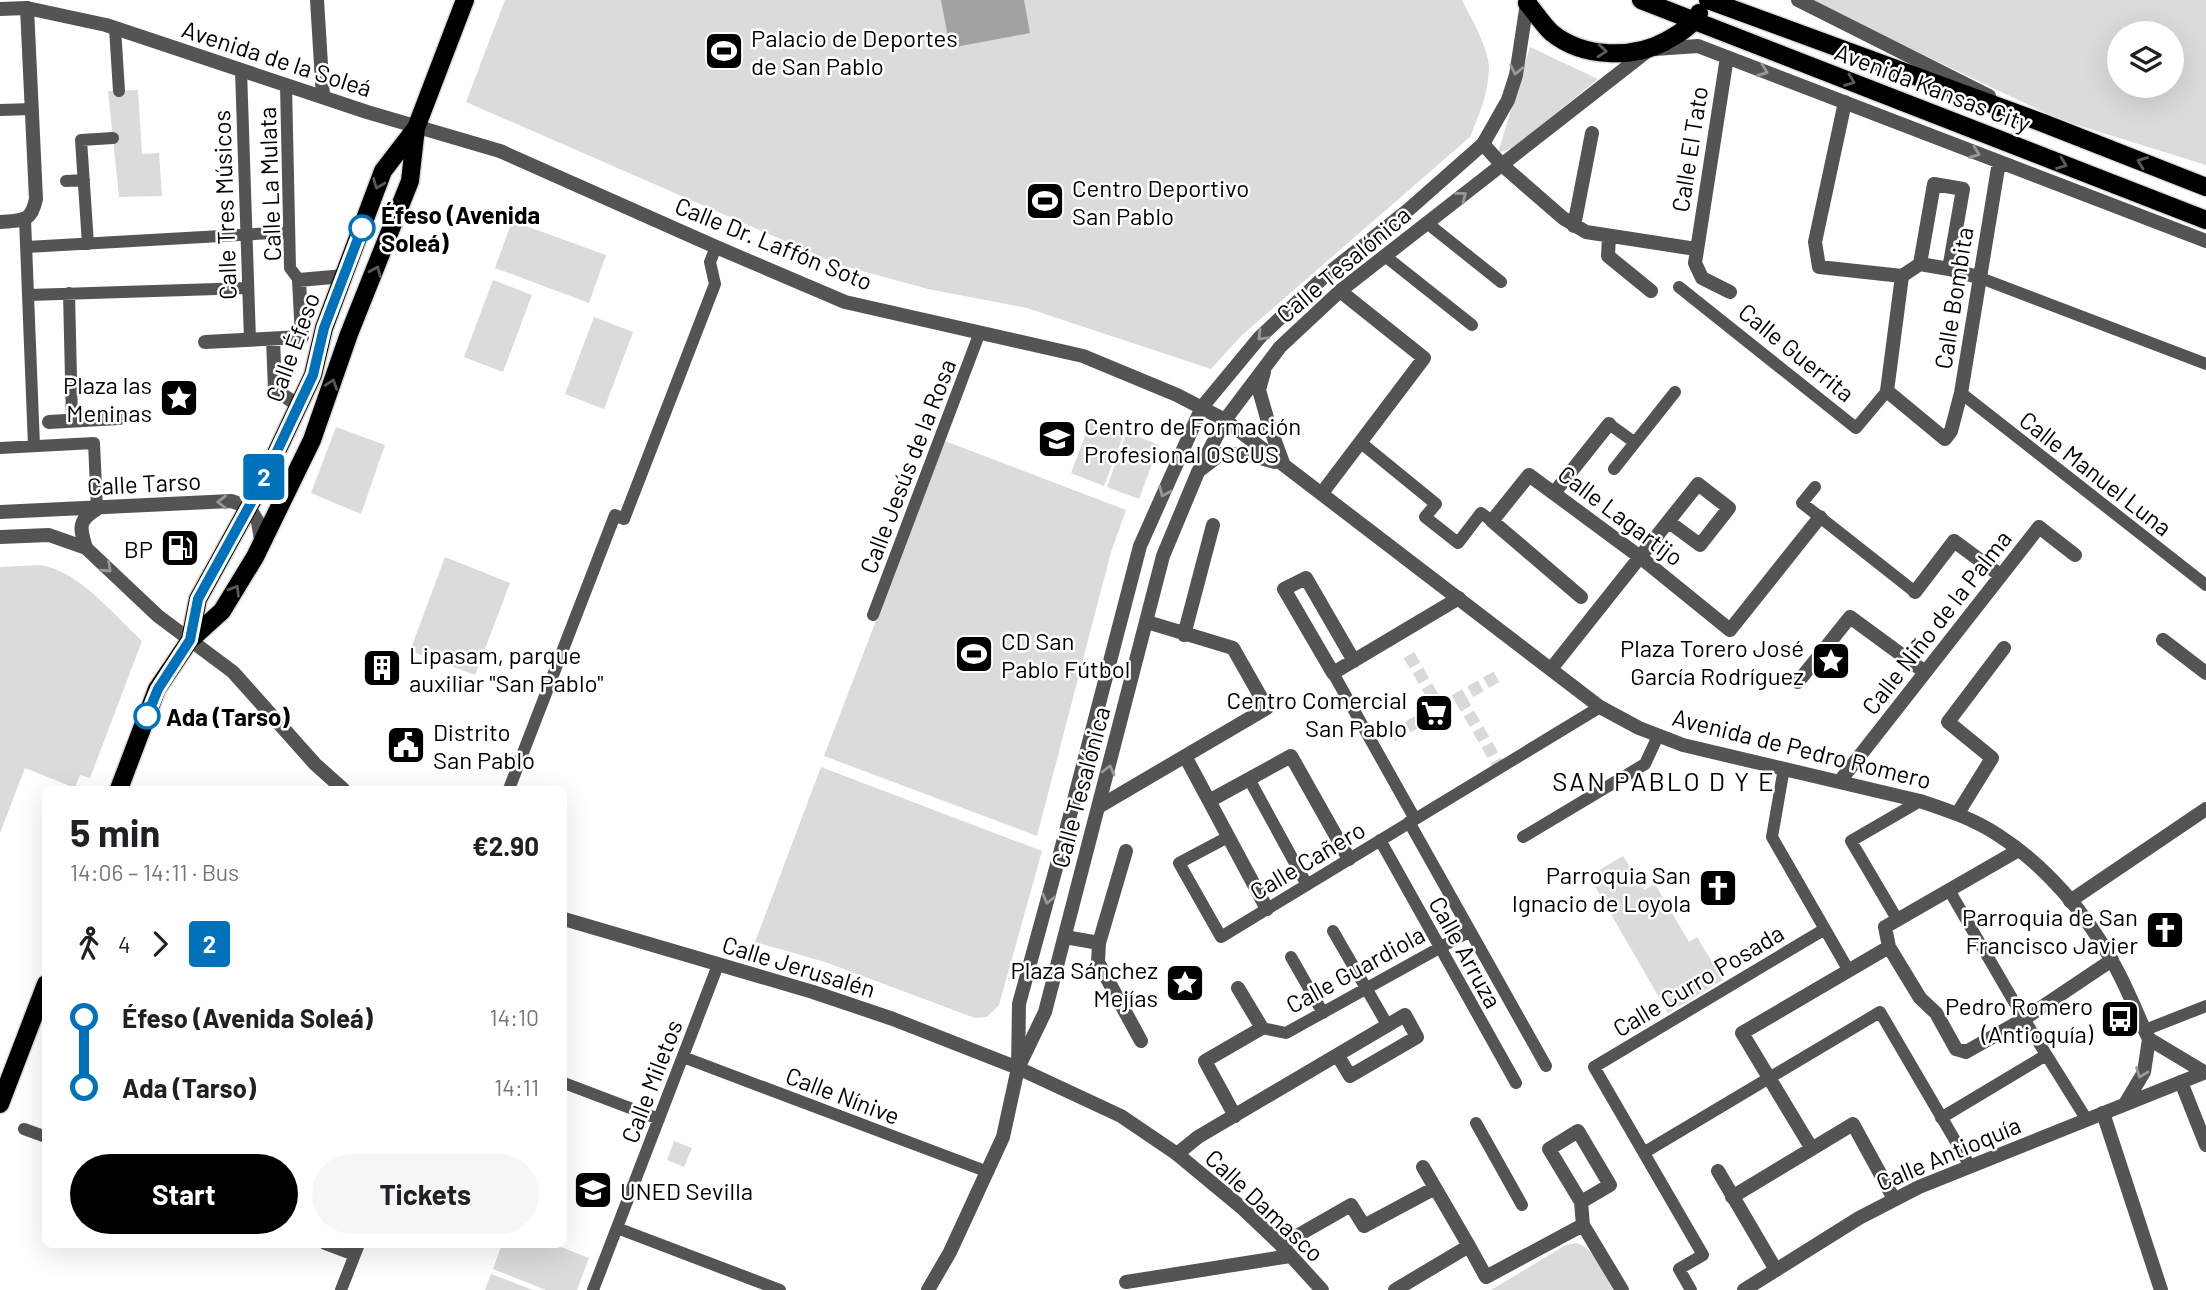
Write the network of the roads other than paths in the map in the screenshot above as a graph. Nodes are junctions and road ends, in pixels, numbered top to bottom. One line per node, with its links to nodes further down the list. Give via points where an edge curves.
1 (317, 0): 16 (street)
2 (466, 0): 21 (main road, Calle Éfeso)
3 (1641, 0): 9 (main road, Avenida Kansas City)
4 (1706, 0): 9 (main road); 20 (main road, Avenida Kansas City)
5 (1798, 0): 20 (street)
6 (1526, 1): 11 (main road, one-way to 11, via 1552,33 1576,46 1600,54); 24 (street, Calle Tesalónica, one-way to 24, via 1508,100)
7 (27, 8): 8 (street, Avenida de la Soleá); 10 (street, Avenida de la Soleá); 18 (street)
8 (0, 9)
9 (1695, 21): 11 (main road); 31 (main road, Avenida Kansas City, one-way to 31)
10 (115, 28): 13 (street, Avenida de la Soleá); 15 (street)
11 (1650, 49): 12 (street, Avenida Kansas City, via 1698,46); 26 (street, Calle Tesalónica)
12 (1727, 57): 17 (street, Avenida Kansas City, one-way to 17); 42 (street, Calle El Tato)
13 (241, 70): 14 (street, Avenida de la Soleá); 36 (street, Calle Tres Músicos)
14 (286, 85): 16 (street, Avenida de la Soleá); 35 (street, Calle La Mulata)
15 (119, 91)
16 (323, 97): 21 (street, Avenida de la Soleá)
17 (1845, 102): 25 (street, Avenida Kansas City, one-way to 25); 48 (street, via 1815,242 1819,267)
18 (32, 109): 19 (street); 30 (street, via 36,199 33,212)
19 (0, 110)
20 (2043, 123): 29 (main road, Avenida Kansas City, one-way to 20)
21 (416, 128): 41 (street, Calle Dr. Laffón Soto, via 500,150); 46 (main road, Calle Éfeso, one-way to 46, via 383,171); 96 (main road, Calle Éfeso, one-way to 21, via 312,440 410,181)
22 (1592, 133): 34 (street)
23 (113, 138): 27 (street, via 81,140)
24 (1483, 144): 26 (street, Calle El Tato); 47 (street, Calle Tesalónica)
25 (1999, 163): 38 (street, Avenida Kansas City); 49 (street, Calle Bombita)
26 (1502, 164): 33 (street, Calle Tesalónica, one-way to 26); 34 (street, Calle El Tato)
27 (83, 180): 28 (street); 40 (street)
28 (66, 181)
29 (2206, 187)
30 (25, 219): 32 (street); 39 (street)
31 (2206, 220)
32 (0, 222)
33 (1427, 223): 43 (street, Calle Tesalónica); 51 (street)
34 (1574, 226): 37 (street, Calle El Tato)
35 (289, 232): 36 (street); 50 (street, Calle La Mulata, via 290,268)
36 (246, 236): 40 (street); 53 (street, Calle Tres Músicos)
37 (1609, 236): 42 (street, Calle El Tato); 55 (street, via 1608,256)
38 (2206, 241)
39 (27, 243): 40 (street); 58 (street)
40 (88, 244)
41 (716, 247): 60 (street, Calle Dr. Laffón Soto, via 845,302); 125 (street, via 710,262 715,284 624,519 615,515)
42 (1696, 249): 56 (street, Calle El Tato, via 1695,263 1702,278)
43 (1385, 256): 54 (street, Calle Tesalónica); 59 (street)
44 (1920, 264): 45 (street); 45 (street, via 1934,184 1963,189); 48 (street)
45 (1949, 269): 49 (street)
46 (344, 276): 50 (street); 69 (main road, Calle Éfeso)
47 (1325, 276): 54 (street); 70 (street, Calle Tesalónica, one-way to 70, via 1260,337)
48 (1902, 276): 66 (street)
49 (1978, 277): 64 (street); 68 (street, Calle Bombita)
50 (299, 280): 61 (street, via 302,337)
51 (1501, 282)
52 (1679, 286): 66 (street, Calle Guerrita, via 1856,428)
53 (248, 288): 57 (street); 62 (street, Calle Tres Músicos)
54 (1340, 291): 65 (street, Calle Tesalónica); 78 (street, via 1424,358)
55 (1651, 291)
56 (1730, 292)
57 (69, 293): 58 (street); 73 (street)
58 (29, 295): 74 (street)
59 (1472, 325)
60 (980, 332): 70 (street, Calle Dr. Laffón Soto, via 1083,356); 105 (street, Calle Jesús de la Rosa)
61 (274, 339): 62 (street); 69 (street, via 275,390)
62 (250, 340): 63 (street)
63 (205, 342)
64 (2206, 364)
65 (1265, 367): 72 (street, Calle Tesalónica); 82 (street, via 1259,390)
66 (1887, 391): 77 (street, Calle Guerrita)
67 (1675, 392): 79 (street)
68 (1961, 393): 77 (street, Calle Bombita); 101 (street, Calle Manuel Luna)
69 (299, 405): 88 (main road, Calle Éfeso)
70 (1202, 407): 72 (street); 169 (street, Calle Tesalónica, one-way to 169, via 1140,546 1019,1004)
71 (119, 418): 73 (street)
72 (1225, 420): 82 (street, Avenida de Pedro Romero); 84 (street, Calle Tesalónica)
73 (72, 421): 75 (street)
74 (33, 422): 75 (street); 80 (street)
75 (49, 422)
76 (1609, 424): 79 (street); 87 (street)
77 (1945, 439)
78 (1360, 442): 86 (street); 92 (street, via 1436,504 1425,517 1458,543 1481,513)
79 (1634, 442): 83 (street)
80 (34, 446): 81 (street); 89 (street, via 94,443)
81 (0, 448)
82 (1283, 464): 84 (street, via 1246,454 1221,454); 86 (street, Avenida de Pedro Romero)
83 (1614, 469)
84 (1198, 472): 106 (street, Calle Tesalónica, via 1163,556)
85 (1815, 487): 91 (street, via 1802,503)
86 (1322, 493): 104 (street, Avenida de Pedro Romero)
87 (1554, 493): 92 (street, Calle Lagartijo, via 1529,475); 99 (street, Calle Lagartijo)
88 (249, 507): 89 (street, Calle Tarso, one-way to 89, via 224,502); 96 (street, via 258,522); 108 (main road, Calle Éfeso, via 198,599)
89 (96, 509): 90 (street, Calle Tarso); 97 (street, via 81,524)
90 (0, 512)
91 (1820, 517): 99 (street, Calle Lagartijo, via 1730,630); 102 (street)
92 (1492, 521): 103 (street)
93 (1669, 522): 99 (street)
94 (1213, 525): 107 (street)
95 (0, 537): 97 (street, via 49,535)
96 (262, 545): 108 (main road, Calle Éfeso, one-way to 96, via 222,611)
97 (86, 548): 108 (street, one-way to 108)
98 (2076, 555): 100 (street, Calle Niño de la Palma, via 2039,527)
99 (1640, 557): 112 (street)
100 (2000, 575): 102 (street, via 1954,541); 113 (street, Calle Niño de la Palma)
101 (2206, 585)
102 (1915, 592)
103 (1581, 597)
104 (1460, 598): 111 (street); 112 (street, Avenida de Pedro Romero)
105 (873, 615)
106 (1147, 622): 107 (street); 128 (street, Calle Tesalónica, one-way to 106)
107 (1184, 635): 119 (street, via 1233,649 1267,708)
108 (190, 640): 123 (main road, via 158,689); 124 (street, via 233,673)
109 (2163, 640): 115 (street)
110 (2004, 648): 130 (street, via 1948,722 1992,758)
111 (1354, 661): 114 (street); 114 (street, via 1306,578 1284,589)
112 (1551, 669): 117 (street, Avenida de Pedro Romero)
113 (1925, 672): 116 (street, via 1850,617); 122 (street, Calle Niño de la Palma)
114 (1333, 673): 131 (street)
115 (2206, 673)
116 (1798, 682)
117 (1601, 707): 118 (street, Avenida de Pedro Romero); 131 (street, Calle Cañero)
118 (1658, 736): 120 (street, Avenida de Pedro Romero); 133 (street, via 1645,764)
119 (1185, 756): 126 (street); 128 (street)
120 (1784, 768): 122 (street, Avenida de Pedro Romero); 144 (street, via 1772,837)
121 (1249, 779): 126 (street); 137 (street, via 1291,756); 138 (street)
122 (1840, 781): 127 (street, Avenida de Pedro Romero)
123 (120, 786)
124 (340, 786)
125 (510, 786)
126 (1209, 801): 132 (street)
127 (1920, 801): 130 (street, Avenida de Pedro Romero); 142 (street, via 1851,841)
128 (1100, 806): 147 (street, Calle Tesalónica)
129 (2206, 809): 140 (street)
130 (1958, 814): 136 (street, Avenida de Pedro Romero, via 1999,835)
131 (1412, 821): 134 (street, Calle Cañero); 146 (street)
132 (1228, 837): 141 (street); 141 (street, Calle Cañero, via 1180,863 1221,937)
133 (1523, 837)
134 (1380, 840): 137 (street, Calle Cañero); 150 (street, Calle Arruza)
135 (1126, 851): 148 (street)
136 (2017, 851): 139 (street); 140 (street, Avenida de Pedro Romero)
137 (1349, 859): 138 (street, Calle Cañero)
138 (1307, 884): 141 (street, Calle Cañero)
139 (1949, 890): 142 (street); 160 (street)
140 (2070, 901): 152 (street, Avenida de Pedro Romero)
141 (1267, 909)
142 (1897, 919): 149 (street, via 1885,927)
143 (567, 920): 153 (street, Calle Jerusalén)
144 (1825, 929): 154 (street); 187 (street, Calle Curro Posada, via 1594,1067)
145 (1333, 931): 156 (street)
146 (1470, 931): 150 (street, Calle Guardiola); 168 (street)
147 (1065, 937): 148 (street); 169 (street, Calle Tesalónica, via 1045,1012)
148 (1099, 943): 164 (street, via 1098,962)
149 (1889, 947): 154 (street); 160 (street, via 1956,1049 1966,1052)
150 (1440, 948): 156 (street, Calle Guardiola); 173 (street, Calle Arruza)
151 (1292, 957): 159 (street)
152 (2112, 960): 160 (street); 163 (street, Avenida de Pedro Romero)
153 (718, 965): 167 (street, Calle Miletos); 169 (street, Calle Jerusalén, via 893,1019)
154 (1849, 971): 171 (street, via 1742,1033)
155 (1238, 988): 162 (street)
156 (1367, 988): 159 (street, Calle Guardiola); 161 (street)
157 (42, 994): 175 (main road)
158 (2206, 1006): 163 (street)
159 (1323, 1013): 162 (street, Calle Guardiola, via 1286,1033)
160 (2024, 1018): 165 (street)
161 (1388, 1026): 166 (street); 166 (street, via 1405,1015 1417,1037 1350,1076)
162 (1262, 1028): 178 (street, Calle Guardiola, via 1205,1061)
163 (2147, 1035): 170 (street); 176 (street, one-way to 176, via 2144,1072)
164 (1141, 1041)
165 (2046, 1055): 179 (street); 181 (street)
166 (1338, 1056): 178 (street)
167 (682, 1057): 180 (street, Calle Miletos); 192 (street, Calle Nínive)
168 (1546, 1066)
169 (1018, 1068): 188 (street, Calle Jerusalén, via 1121,1116); 192 (street, Calle Tesalónica, via 1003,1137)
170 (2205, 1072): 172 (street, Calle Antioquía)
171 (1770, 1080): 179 (street, via 1880,1012); 186 (street); 187 (street)
172 (2181, 1082): 176 (street, Calle Antioquía); 185 (street)
173 (1516, 1083)
174 (567, 1084): 180 (street)
175 (0, 1104)
176 (2125, 1104): 177 (street, Calle Antioquía)
177 (2103, 1113): 181 (street, Calle Antioquía); 214 (street)
178 (1235, 1116): 188 (street)
179 (1941, 1118): 189 (street)
180 (659, 1119): 199 (street, Calle Miletos)
181 (2087, 1120): 189 (street, Calle Antioquía)
182 (1476, 1123): 197 (street)
183 (24, 1129): 184 (street)
184 (42, 1136)
185 (2206, 1145)
186 (1812, 1149): 194 (street); 195 (street, via 1853,1125)
187 (1645, 1152): 212 (street, via 1703,1255 1679,1269)
188 (1177, 1154): 202 (street, Calle Damasco, via 1241,1206)
189 (1970, 1166): 195 (street, Calle Antioquía)
190 (1423, 1167): 193 (street)
191 (1718, 1171): 194 (street)
192 (988, 1172): 208 (street, Calle Tesalónica)
193 (1435, 1188): 200 (street); 202 (street, via 1364,1226 1351,1205)
194 (1732, 1197): 203 (street)
195 (1894, 1199): 203 (street, Calle Antioquía)
196 (1581, 1202): 196 (street, via 1610,1185 1578,1131 1549,1149); 198 (street)
197 (1522, 1205)
198 (1583, 1225): 200 (street, via 1486,1277); 211 (street)
199 (617, 1228): 206 (street, Calle Miletos); 207 (street)
200 (1469, 1246): 210 (street)
201 (356, 1250): 205 (street)
202 (1286, 1251): 204 (street); 209 (street, Calle Damasco)
203 (1776, 1270): 213 (street, Calle Antioquía)
204 (1126, 1282)
205 (341, 1290)
206 (593, 1290)
207 (780, 1290)
208 (928, 1290)
209 (1322, 1290)
210 (1395, 1290)
211 (1622, 1290)
212 (1691, 1290)
213 (1744, 1290)
214 (2161, 1290)

